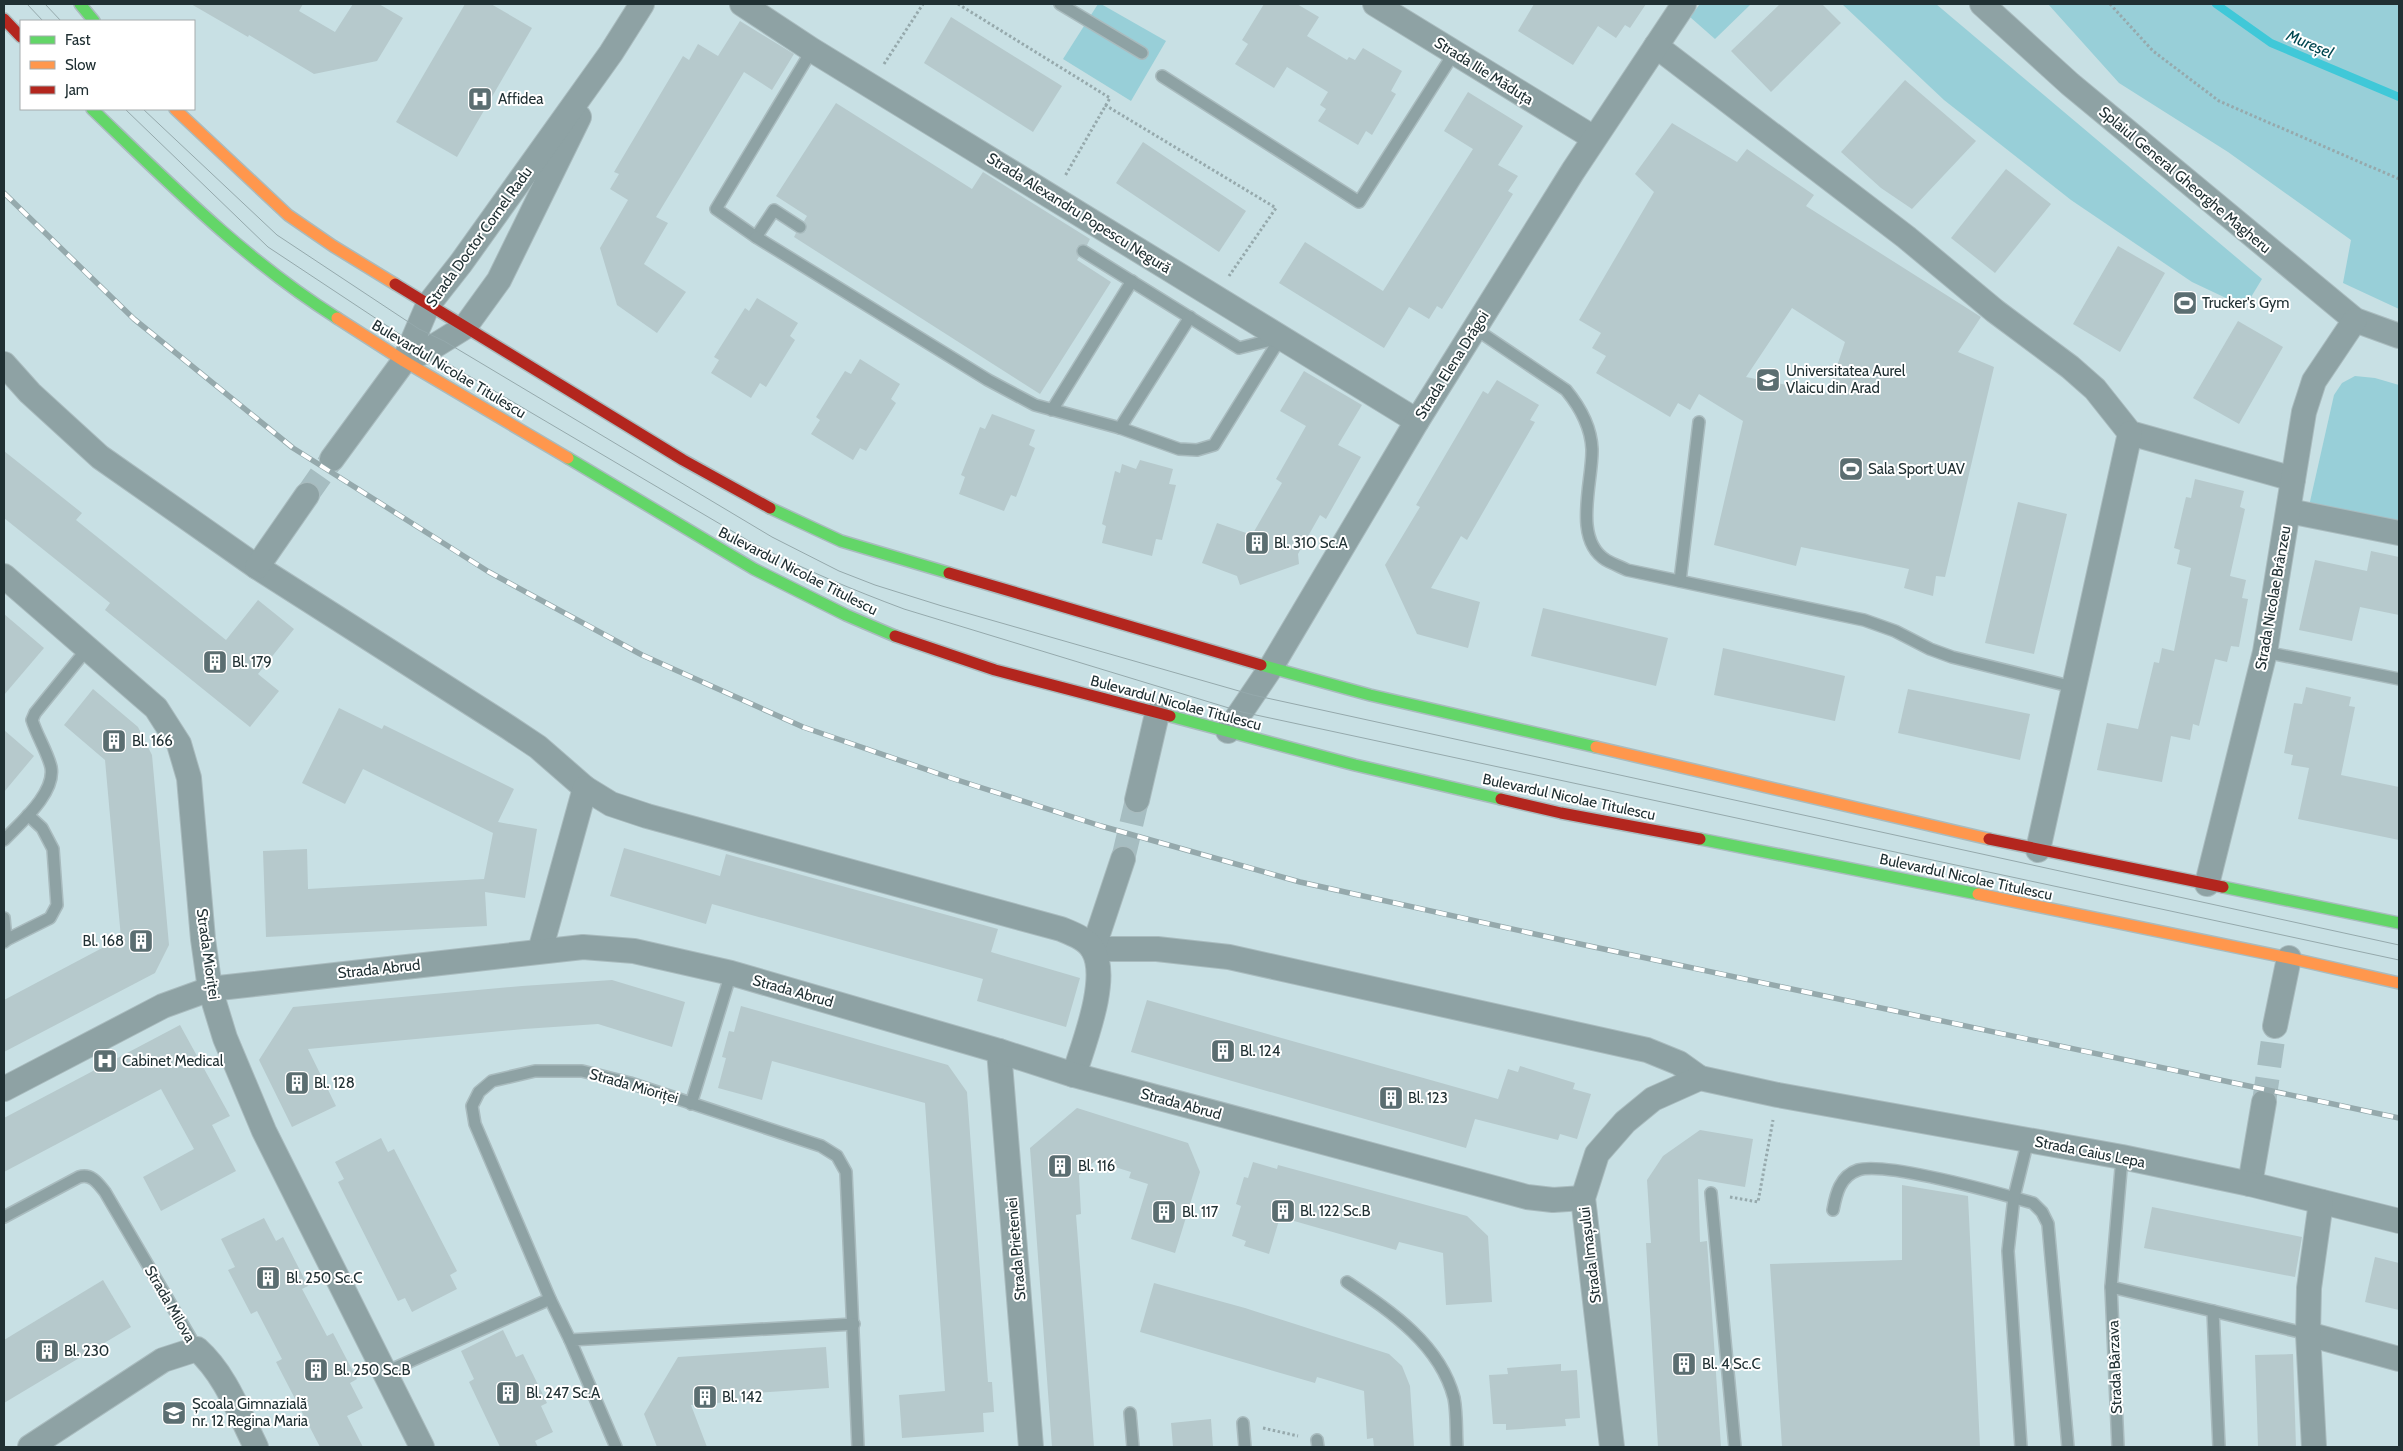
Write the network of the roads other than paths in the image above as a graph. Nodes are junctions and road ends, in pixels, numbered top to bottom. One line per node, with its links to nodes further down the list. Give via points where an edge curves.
1 (80, 4): 9 (main road)
2 (642, 4): 13 (street, Strada Doctor Cornel Radu)
3 (742, 4): 12 (street, Strada Alexandru Popescu Negură)
4 (1060, 4): 14 (lane)
5 (1374, 4): 15 (street, Strada Ilie Măduța)
6 (1684, 4): 11 (street, Strada Elena Drăgoi)
7 (1982, 4): 26 (street, Splaiul General Gheorghe Magheru, via 2070,84)
8 (4, 19): 10 (main road)
9 (93, 20)
10 (20, 35)
11 (1656, 46): 19 (street, Strada Elena Drăgoi); 37 (street, via 2070,367 2095,389)
12 (812, 50): 21 (lane, via 716,209); 30 (street, Strada Alexandru Popescu Negură)
13 (611, 53): 24 (street, Strada Doctor Cornel Radu); 27 (street, Strada Doctor Cornel Radu, via 499,280)
14 (1142, 53)
15 (1454, 53): 16 (lane, via 1359,202); 19 (street, Strada Ilie Măduța)
16 (1162, 76)
17 (93, 110): 31 (main road, Bulevardul Nicolae Titulescu, via 252,258 313,303)
18 (176, 110): 24 (main road, via 288,214)
19 (1594, 138): 28 (street, Strada Elena Drăgoi)
20 (800, 227): 21 (lane, via 774,210)
21 (756, 237): 33 (lane, via 988,380 1035,405)
22 (1083, 251): 23 (lane)
23 (1132, 281): 25 (lane); 33 (lane)
24 (428, 306): 27 (main road); 31 (street, Strada Doctor Cornel Radu)
25 (1190, 317): 30 (lane, via 1239,348); 36 (lane)
26 (2355, 320): 29 (street, Splaiul General Gheorghe Magheru); 39 (street, Strada Nicolae Brânzeu, via 2314,381 2304,412)
27 (465, 327): 31 (street, Strada Doctor Cornel Radu); 48 (main road, via 683,460 778,513 841,541)
28 (1474, 328): 34 (street, Strada Elena Drăgoi); 45 (lane, via 1566,390 1578,404 1588,424 1592,448 1586,516 1589,537 1596,551 1627,570)
29 (2399, 336)
30 (1281, 337): 34 (street, Strada Alexandru Popescu Negură); 36 (lane, via 1214,445 1180,450)
31 (404, 362): 38 (street); 51 (main road, Bulevardul Nicolae Titulescu, via 754,570 846,615 995,670)
32 (4, 364): 43 (street, via 30,393 100,457)
33 (1052, 410): 36 (lane)
34 (1417, 421): 48 (street, Strada Elena Drăgoi)
35 (1699, 422): 45 (lane)
36 (1120, 428)
37 (2130, 433): 39 (street); 50 (street)
38 (332, 459)
39 (2293, 479): 41 (street, Strada Nicolae Brânzeu)
40 (307, 495): 43 (street)
41 (2289, 511): 42 (street); 47 (street, Strada Nicolae Brânzeu)
42 (2399, 533)
43 (257, 567): 53 (street, via 538,747)
44 (4, 576): 46 (street, Strada Mioriței)
45 (1680, 581): 50 (lane, via 1864,620 1952,657)
46 (87, 648): 55 (lane, via 32,720 51,768 52,780 47,792); 68 (street, Strada Mioriței, via 156,708 180,744 189,778)
47 (2265, 652): 49 (lane); 59 (street, Strada Nicolae Brânzeu)
48 (1270, 668): 52 (street, Strada Elena Drăgoi); 57 (main road, via 1370,695)
49 (2399, 679)
50 (2073, 687): 57 (street)
51 (1157, 714): 52 (main road, Bulevardul Nicolae Titulescu); 54 (street)
52 (1228, 731): 65 (main road, Bulevardul Nicolae Titulescu, via 1355,765 1561,813)
53 (585, 788): 63 (street, via 611,804 647,816 1062,929 1080,937); 64 (street)
54 (1137, 800)
55 (28, 815): 56 (lane); 62 (lane, via 42,828 53,849 57,905 50,918)
56 (4, 840)
57 (2038, 850): 59 (main road)
58 (1123, 859): 63 (street)
59 (2207, 884): 61 (main road)
60 (4, 918): 62 (lane)
61 (2399, 923)
62 (5, 941)
63 (1093, 949): 71 (street, via 1098,961 1095,1002); 72 (street, via 1156,949 1229,958 1647,1050 1679,1062)
64 (540, 951): 66 (street, Strada Abrud, via 583,947 634,951); 68 (street, Strada Abrud)
65 (2289, 958): 67 (main road, Bulevardul Nicolae Titulescu); 69 (street)
66 (731, 973): 70 (street, Strada Abrud); 75 (lane)
67 (2399, 983)
68 (210, 989): 73 (street, Strada Abrud, via 163,1006); 95 (street, Strada Mioriței, via 225,1038 264,1131)
69 (2276, 1026)
70 (999, 1051): 71 (street, Strada Abrud); 103 (street, Strada Prieteniei)
71 (1074, 1075): 81 (street, Strada Abrud, via 1527,1197 1553,1200)
72 (1700, 1078): 76 (street, Strada Caius Lepa); 81 (street, Strada Imașului, via 1653,1099 1625,1122 1597,1154)
73 (4, 1089)
74 (2264, 1102): 78 (street)
75 (691, 1104): 88 (lane, Strada Mioriței, via 582,1071 535,1071 492,1081 479,1092 472,1106 475,1124); 90 (lane, Strada Mioriței, via 821,1146 837,1156 846,1172)
76 (2028, 1140): 77 (street, Strada Caius Lepa); 80 (lane)
77 (2122, 1157): 78 (street, Strada Caius Lepa); 87 (lane, Strada Bârzava)
78 (2250, 1184): 82 (street, Strada Caius Lepa)
79 (1711, 1193): 108 (lane)
80 (2014, 1197): 83 (lane, via 1878,1168 1858,1170 1845,1178 1837,1190); 109 (lane, via 2008,1251); 110 (lane, via 2033,1203 2048,1224)
81 (1583, 1198): 107 (street, Strada Imașului)
82 (2321, 1202): 85 (street, Strada Caius Lepa); 91 (street, via 2309,1288)
83 (1834, 1210)
84 (4, 1217): 93 (lane, Strada Milova, via 79,1177 90,1177 105,1192)
85 (2399, 1221)
86 (1347, 1282): 106 (lane, via 1397,1316 1442,1368 1454,1398)
87 (2112, 1287): 89 (lane); 111 (lane, Strada Bârzava)
88 (550, 1299): 92 (lane, Strada Mioriței); 95 (lane)
89 (2213, 1311): 91 (lane); 112 (lane)
90 (854, 1324): 92 (lane); 102 (lane, Strada Mioriței)
91 (2308, 1334): 94 (street); 113 (street)
92 (570, 1340): 101 (lane, Strada Mioriței)
93 (197, 1349): 98 (street, Strada Milova, via 163,1360); 99 (street, via 220,1376)
94 (2399, 1359)
95 (386, 1372): 100 (street, Strada Mioriței)
96 (1130, 1413): 104 (lane)
97 (1243, 1423): 105 (lane)
98 (30, 1447)
99 (256, 1447)
100 (422, 1447)
101 (616, 1447)
102 (858, 1447)
103 (1030, 1447)
104 (1133, 1447)
105 (1245, 1447)
106 (1457, 1447)
107 (1612, 1447)
108 (1735, 1447)
109 (2021, 1447)
110 (2068, 1447)
111 (2118, 1447)
112 (2219, 1447)
113 (2314, 1447)

